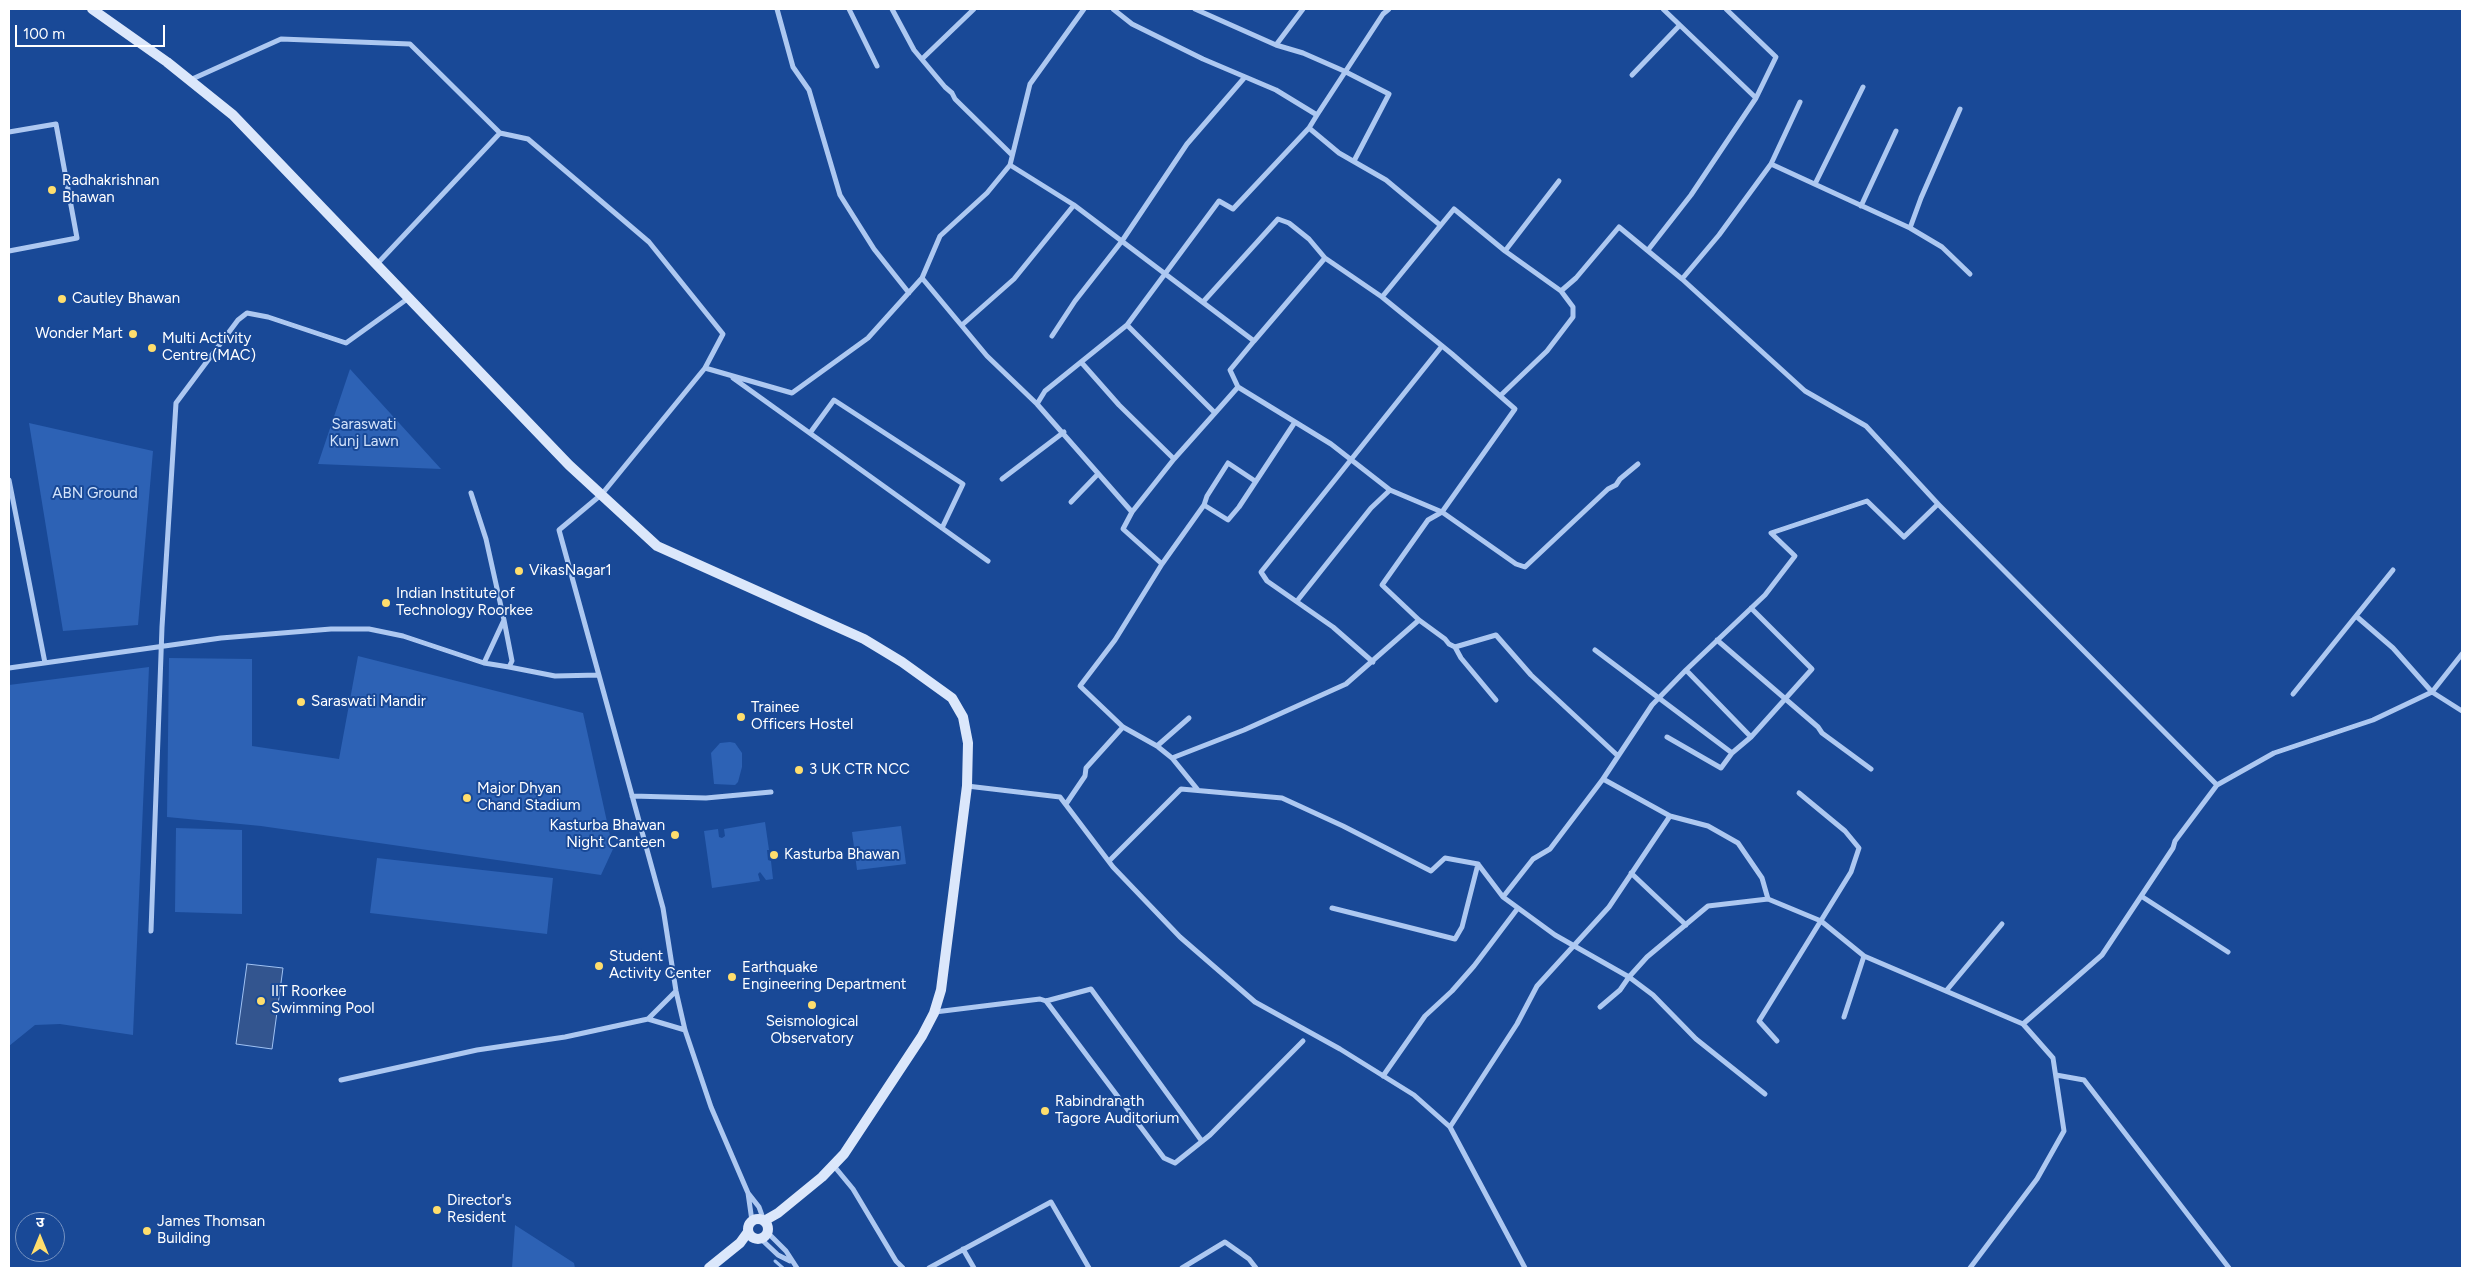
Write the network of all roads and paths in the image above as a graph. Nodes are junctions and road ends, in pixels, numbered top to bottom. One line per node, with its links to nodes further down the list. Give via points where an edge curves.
1 (92, 9): 20 (street)
2 (777, 9): 51 (street, via 793,66 809,90 840,195 874,249)
3 (849, 9): 16 (street)
4 (892, 9): 15 (street)
5 (974, 9): 15 (street)
6 (1084, 9): 30 (street, via 1030,84)
7 (1113, 9): 19 (street, via 1132,24)
8 (1195, 9): 14 (street)
9 (1303, 9): 14 (street)
10 (1389, 9): 17 (street)
11 (1663, 9): 13 (street)
12 (1726, 9): 22 (street, via 1776,56)
13 (1680, 26): 18 (street); 22 (street)
14 (1276, 45): 17 (street)
15 (922, 58): 30 (street, via 955,99)
16 (877, 66)
17 (1344, 71): 25 (street); 31 (street, via 1389,94)
18 (1632, 75)
19 (1245, 76): 25 (street); 40 (street, via 1187,144)
20 (190, 80): 29 (street, via 281,38 410,44); 45 (street, via 233,115)
21 (1863, 87): 35 (street)
22 (1756, 98): 41 (street, via 1691,195)
23 (1800, 102): 33 (street)
24 (1960, 109): 39 (street)
25 (1317, 114): 26 (street)
26 (1310, 128): 31 (street, via 1339,153); 46 (street, via 1233,209 1219,201)
27 (1896, 131): 37 (street)
28 (9, 132): 43 (street, via 56,124 77,238)
29 (500, 133): 45 (street); 61 (street, via 528,138 649,242 723,334)
30 (1012, 155): 32 (street)
31 (1354, 161): 38 (street, via 1386,180)
32 (1010, 164): 36 (street); 48 (street, via 987,193 940,236)
33 (1771, 164): 35 (street); 49 (street)
34 (1559, 181): 42 (street)
35 (1815, 184): 37 (street)
36 (1074, 205): 40 (street); 55 (street, via 1014,279)
37 (1861, 206): 39 (street)
38 (1440, 225): 42 (street, via 1454,209); 53 (street)
39 (1910, 228): 47 (street, via 1942,247)
40 (1122, 241): 46 (street); 57 (street)
41 (1648, 250): 49 (street); 50 (street, via 1619,227)
42 (1505, 251): 50 (street)
43 (9, 252)
44 (1325, 258): 53 (street); 54 (street, via 1309,239 1289,223 1278,219); 58 (street)
45 (377, 264): 52 (street)
46 (1166, 274): 54 (street); 56 (street)
47 (1970, 274)
48 (922, 278): 51 (street); 55 (street)
49 (1682, 279): 81 (street, via 1805,391 1866,426)
50 (1561, 291): 64 (street, via 1573,307 1573,317 1547,351)
51 (909, 293): 62 (street, via 868,338 792,393)
52 (410, 297): 79 (street, via 569,465); 95 (street, via 346,343 247,313 238,320 176,403)
53 (1382, 297): 59 (street)
54 (1203, 302): 58 (street)
55 (962, 325): 65 (street)
56 (1127, 326): 60 (street); 66 (street)
57 (1052, 336)
58 (1254, 341): 63 (street, via 1230,370)
59 (1442, 346): 64 (street); 71 (street)
60 (1081, 362): 65 (street, via 1045,391); 70 (street, via 1119,406)
61 (705, 368): 62 (street); 79 (street)
62 (729, 374): 69 (street)
63 (1238, 387): 66 (street); 67 (street)
64 (1500, 396): 84 (street, via 1515,409)
65 (1037, 404): 68 (street)
66 (1215, 413): 70 (street)
67 (1295, 422): 71 (street); 76 (street)
68 (1064, 432): 73 (street); 74 (street)
69 (810, 433): 85 (street); 85 (street, via 834,400 963,484)
70 (1174, 459): 83 (street)
71 (1353, 460): 77 (street); 89 (street, via 1261,572 1267,581)
72 (1638, 464): 84 (street, via 1524,567)
73 (1098, 474): 80 (street); 83 (street)
74 (1002, 478)
75 (9, 480): 100 (street)
76 (1255, 481): 82 (street, via 1228,520); 82 (street, via 1228,463)
77 (1390, 490): 84 (street); 89 (street, via 1371,508)
78 (471, 493): 92 (street, via 486,539)
79 (602, 494): 105 (street, via 559,530); 123 (street, via 657,546 864,639 952,698 963,717 968,743)
80 (1071, 502)
81 (1938, 504): 90 (street, via 1904,537 1867,501 1771,533 1795,556); 122 (street)
82 (1204, 505): 87 (street)
83 (1132, 512): 87 (street, via 1123,529)
84 (1442, 512): 93 (street, via 1428,520 1382,585)
85 (942, 528): 86 (street)
86 (988, 561)
87 (1162, 564): 113 (street, via 1115,640 1080,686)
88 (2393, 570): 91 (street)
89 (1297, 601): 99 (street, via 1333,626)
90 (1751, 608): 94 (street); 109 (street, via 1812,669)
91 (2356, 616): 106 (street, via 2393,648); 107 (street)
92 (504, 620): 101 (street); 102 (street, via 512,661)
93 (1419, 620): 96 (street); 99 (street)
94 (1717, 640): 104 (street); 109 (street)
95 (162, 646): 100 (street); 101 (street, via 331,628 369,629 414,639); 141 (street)
96 (1455, 647): 110 (street); 118 (street, via 1496,635 1531,675)
97 (1596, 650): 108 (street)
98 (2462, 654): 106 (street)
99 (1372, 662): 119 (street, via 1346,684)
100 (45, 663): 103 (street)
101 (484, 663): 102 (street)
102 (509, 667): 105 (street, via 555,676)
103 (9, 668)
104 (1686, 670): 108 (street); 115 (street)
105 (599, 675): 127 (street)
106 (2432, 692): 111 (street); 122 (street, via 2374,720 2274,753)
107 (2293, 694)
108 (1659, 697): 117 (street); 118 (street)
109 (1786, 699): 115 (street); 120 (street, via 1822,733)
110 (1496, 700)
111 (2462, 711)
112 (1189, 718): 116 (street)
113 (1123, 727): 116 (street); 128 (street, via 1086,768 1085,776)
114 (1667, 737): 117 (street, via 1721,768)
115 (1751, 737): 117 (street)
116 (1158, 746): 119 (street)
117 (1732, 753)
118 (1617, 755): 121 (street)
119 (1172, 758): 124 (street)
120 (1871, 769)
121 (1603, 780): 129 (street); 134 (street, via 1550,849 1533,860)
122 (2217, 785): 133 (street, via 2175,841)
123 (967, 786): 128 (street, via 1060,797); 150 (street, via 941,990)
124 (1198, 790): 130 (street, via 1181,789); 131 (street, via 1282,798 1431,871 1446,858)
125 (771, 792): 127 (street, via 706,798)
126 (1799, 793): 138 (street, via 1845,831 1859,848 1851,872)
127 (632, 796): 146 (street, via 663,908)
128 (1066, 804): 130 (street)
129 (1670, 816): 132 (street); 135 (street, via 1708,826 1738,843 1762,878)
130 (1109, 861): 158 (street, via 1180,937 1255,1002)
131 (1478, 864): 134 (street); 136 (street, via 1462,927 1455,939)
132 (1631, 873): 140 (street); 142 (street, via 1609,907)
133 (2141, 896): 143 (street); 153 (street, via 2102,955)
134 (1504, 898): 137 (street)
135 (1768, 899): 138 (street); 140 (street, via 1708,906)
136 (1332, 908)
137 (1518, 908): 142 (street); 158 (street, via 1474,966 1425,1016)
138 (1821, 921): 144 (street); 156 (street, via 1759,1021)
139 (2002, 924): 147 (street)
140 (1686, 925): 145 (street, via 1647,957)
141 (151, 932)
142 (1574, 946): 145 (street); 161 (street, via 1538,986)
143 (2228, 952)
144 (1864, 956): 147 (street); 151 (street)
145 (1629, 977): 149 (street, via 1620,990); 160 (street, via 1653,995 1696,1038)
146 (676, 991): 152 (street); 154 (street)
147 (1946, 991): 153 (street)
148 (1046, 1000): 150 (street); 162 (street, via 1091,989); 162 (street, via 1164,1158 1175,1163)
149 (1600, 1007)
150 (934, 1012): 163 (street, via 922,1036)
151 (1844, 1017)
152 (648, 1019): 154 (street); 159 (street, via 565,1037 476,1050)
153 (2023, 1024): 157 (street, via 2053,1058)
154 (685, 1030): 164 (street, via 711,1107)
155 (1303, 1041): 162 (street, via 1210,1135)
156 (1777, 1041)
157 (2056, 1075): 178 (street, via 2064,1131 2038,1179); 179 (street, via 2084,1080)
158 (1383, 1076): 161 (street, via 1414,1095)
159 (341, 1080)
160 (1766, 1094)
161 (1450, 1127): 177 (street)
162 (1201, 1140)
163 (834, 1166): 166 (street, via 778,1213); 171 (street, via 853,1189)
164 (748, 1193): 165 (street); 166 (street, via 760,1207)
165 (752, 1221): 166 (street, via 748,1226)
166 (761, 1232): 168 (street, via 778,1255); 168 (street, via 786,1251); 169 (street, via 740,1243)
167 (963, 1250): 172 (street); 173 (street); 174 (street, via 1051,1202)
168 (790, 1261): 170 (street)
169 (709, 1268)
170 (798, 1268)
171 (903, 1268)
172 (929, 1268)
173 (974, 1268)
174 (1089, 1268)
175 (1182, 1268): 176 (street, via 1225,1242 1250,1259)
176 (1256, 1268)
177 (1525, 1268)
178 (1970, 1268)
179 (2229, 1268)

